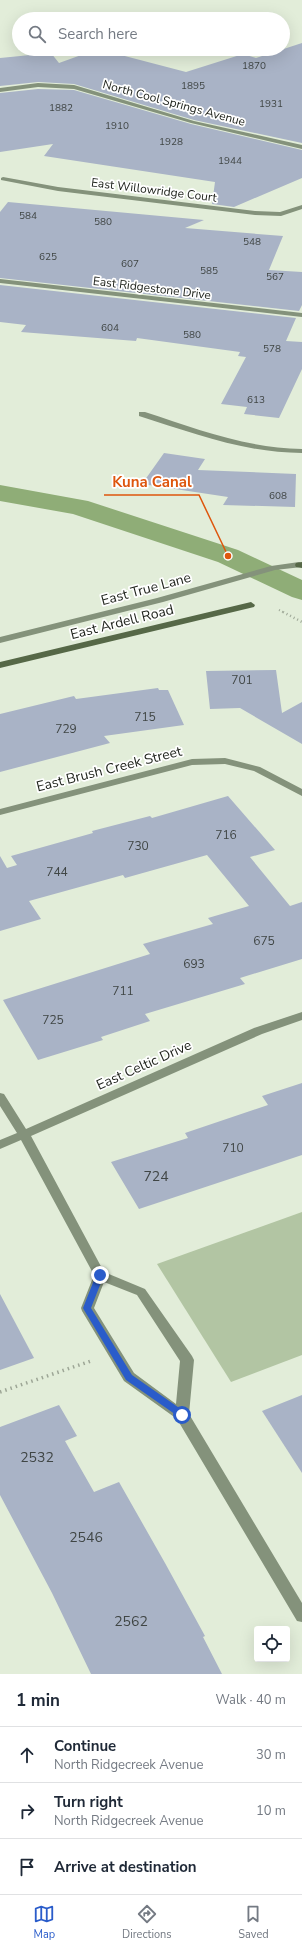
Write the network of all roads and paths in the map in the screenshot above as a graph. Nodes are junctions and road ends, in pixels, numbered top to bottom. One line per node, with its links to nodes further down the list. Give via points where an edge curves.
1 (0, 90): 2 (street, North Cool Springs Avenue, via 63,85 193,122)
2 (302, 147)
3 (3, 179): 4 (street, East Willowridge Court, via 58,189 255,214 281,214)
4 (302, 207)
5 (0, 282): 6 (street, East Ridgestone Drive)
6 (302, 315)
7 (142, 414): 8 (street, via 244,446)
8 (302, 451)
9 (301, 565): 13 (street, East True Lane, via 245,575 160,600)
10 (251, 605): 14 (street, East Ardell Road)
11 (279, 610): 12 (path)
12 (302, 622)
13 (0, 640)
14 (0, 665)
15 (302, 794): 16 (street, East Brush Creek Street, via 257,769 225,761 192,762)
16 (0, 812)
17 (302, 1016): 19 (street, East Celtic Drive, via 258,1031)
18 (0, 1097): 19 (street)
19 (24, 1135): 20 (street, East Celtic Drive); 21 (street)
20 (0, 1145)
21 (100, 1275): 22 (street, via 87,1308); 24 (street, via 141,1292 187,1360)
22 (114, 1353): 23 (path); 24 (street, via 129,1377)
23 (0, 1392)
24 (182, 1415): 25 (street)
25 (302, 1616)

